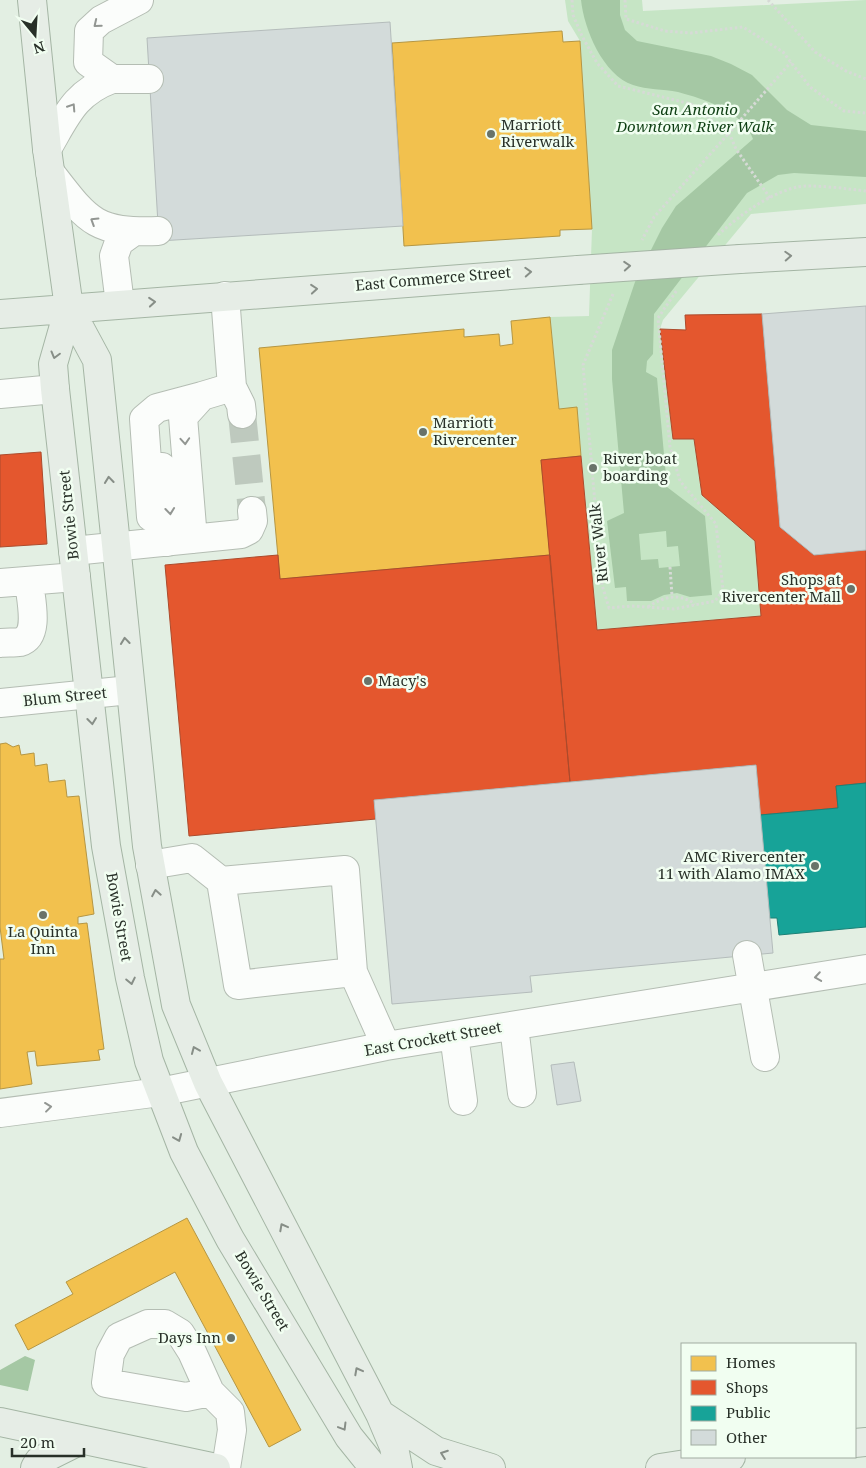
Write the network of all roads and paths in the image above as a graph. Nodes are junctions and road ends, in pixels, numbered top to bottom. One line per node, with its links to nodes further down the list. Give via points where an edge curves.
1 (32, 0): 12 (main road, Bowie Street)
2 (139, 0): 7 (street, one-way to 7, via 101,20 89,31 88,62)
3 (572, 0): 11 (path, via 572,15 582,36 597,63 618,86 691,104)
4 (625, 0): 6 (path, via 626,19 665,31 691,33 742,26 783,52)
5 (768, 0): 9 (path, via 816,52)
6 (791, 62): 10 (path, via 810,87 844,111); 11 (path)
7 (112, 79): 8 (street); 12 (street, one-way to 7, via 75,101 97,84)
8 (149, 79)
9 (866, 79)
10 (866, 113)
11 (729, 133): 14 (path, via 736,149); 16 (path, via 654,217)
12 (49, 161): 21 (street, one-way to 12, via 114,256 119,242 146,231 121,231 93,222 78,209); 22 (main road, Bowie Street)
13 (866, 191): 14 (path, via 798,187)
14 (770, 198): 15 (path, via 735,220)
15 (713, 239)
16 (637, 248)
17 (866, 252): 20 (main road, East Commerce Street, one-way to 17, bridge)
18 (616, 287): 40 (path, River Walk, via 582,365 602,585 609,608)
19 (678, 289): 39 (path, River Walk, via 658,318 670,447 680,481 716,524 723,590 716,601)
20 (224, 296): 21 (main road, East Commerce Street, one-way to 20); 24 (street)
21 (120, 304): 22 (main road, East Commerce Street)
22 (68, 308): 23 (main road, East Commerce Street); 25 (main road, Bowie Street, one-way to 25, via 53,364); 33 (main road, Bowie Street, one-way to 22, via 97,360)
23 (0, 314)
24 (232, 387): 27 (street); 28 (street)
25 (55, 389): 26 (street); 34 (main road, Bowie Street)
26 (0, 394)
27 (202, 396): 29 (street, via 157,408); 32 (street, one-way to 32, via 183,417)
28 (242, 414)
29 (151, 424): 31 (street); 32 (street, one-way to 32, via 163,482)
30 (252, 511): 32 (street, via 253,521 249,530 241,534)
31 (151, 517)
32 (181, 540): 33 (street)
33 (116, 547): 34 (street); 42 (main road, Bowie Street, one-way to 33)
34 (75, 564): 36 (street); 43 (main road, Bowie Street)
35 (670, 567): 38 (path)
36 (29, 581): 37 (street); 41 (street, via 32,629 29,637 20,642)
37 (0, 583)
38 (672, 596): 39 (path); 40 (path)
39 (696, 605): 40 (path, River Walk, via 674,609)
40 (648, 607)
41 (0, 643)
42 (130, 690): 43 (street, Blum Street); 45 (main road, Bowie Street)
43 (89, 694): 44 (street, Blum Street); 56 (main road, Bowie Street, one-way to 56, via 107,855 130,978 149,1061)
44 (0, 704)
45 (150, 865): 46 (street, via 192,858); 55 (main road, Bowie Street, one-way to 45, via 176,1005)
46 (221, 881): 49 (street, via 238,985); 49 (street, via 346,870)
47 (747, 955): 50 (street)
48 (866, 969): 50 (street, East Crockett Street, one-way to 50)
49 (353, 972): 53 (street)
50 (753, 986): 51 (street, East Crockett Street); 54 (street)
51 (514, 1026): 52 (street, East Crockett Street); 57 (street)
52 (454, 1035): 53 (street, East Crockett Street); 58 (street)
53 (386, 1046): 55 (street, East Crockett Street)
54 (765, 1057)
55 (208, 1083): 56 (street, East Crockett Street); 61 (main road, Bowie Street, one-way to 55)
56 (160, 1092): 59 (street, East Crockett Street, one-way to 56); 68 (main road, Bowie Street, one-way to 68, via 184,1152 230,1239 349,1437)
57 (522, 1092)
58 (464, 1101)
59 (0, 1112)
60 (210, 1392): 67 (street, via 230,1412 232,1430)
61 (380, 1414): 69 (main road, Bowie Street, via 394,1447); 70 (main road, one-way to 61, via 436,1451)
62 (0, 1422): 63 (main road)
63 (81, 1440): 65 (main road, via 40,1461); 66 (main road)
64 (725, 1458): 71 (main road)
65 (35, 1468)
66 (216, 1468)
67 (226, 1468)
68 (374, 1468)
69 (398, 1468)
70 (491, 1468)
71 (660, 1468)

